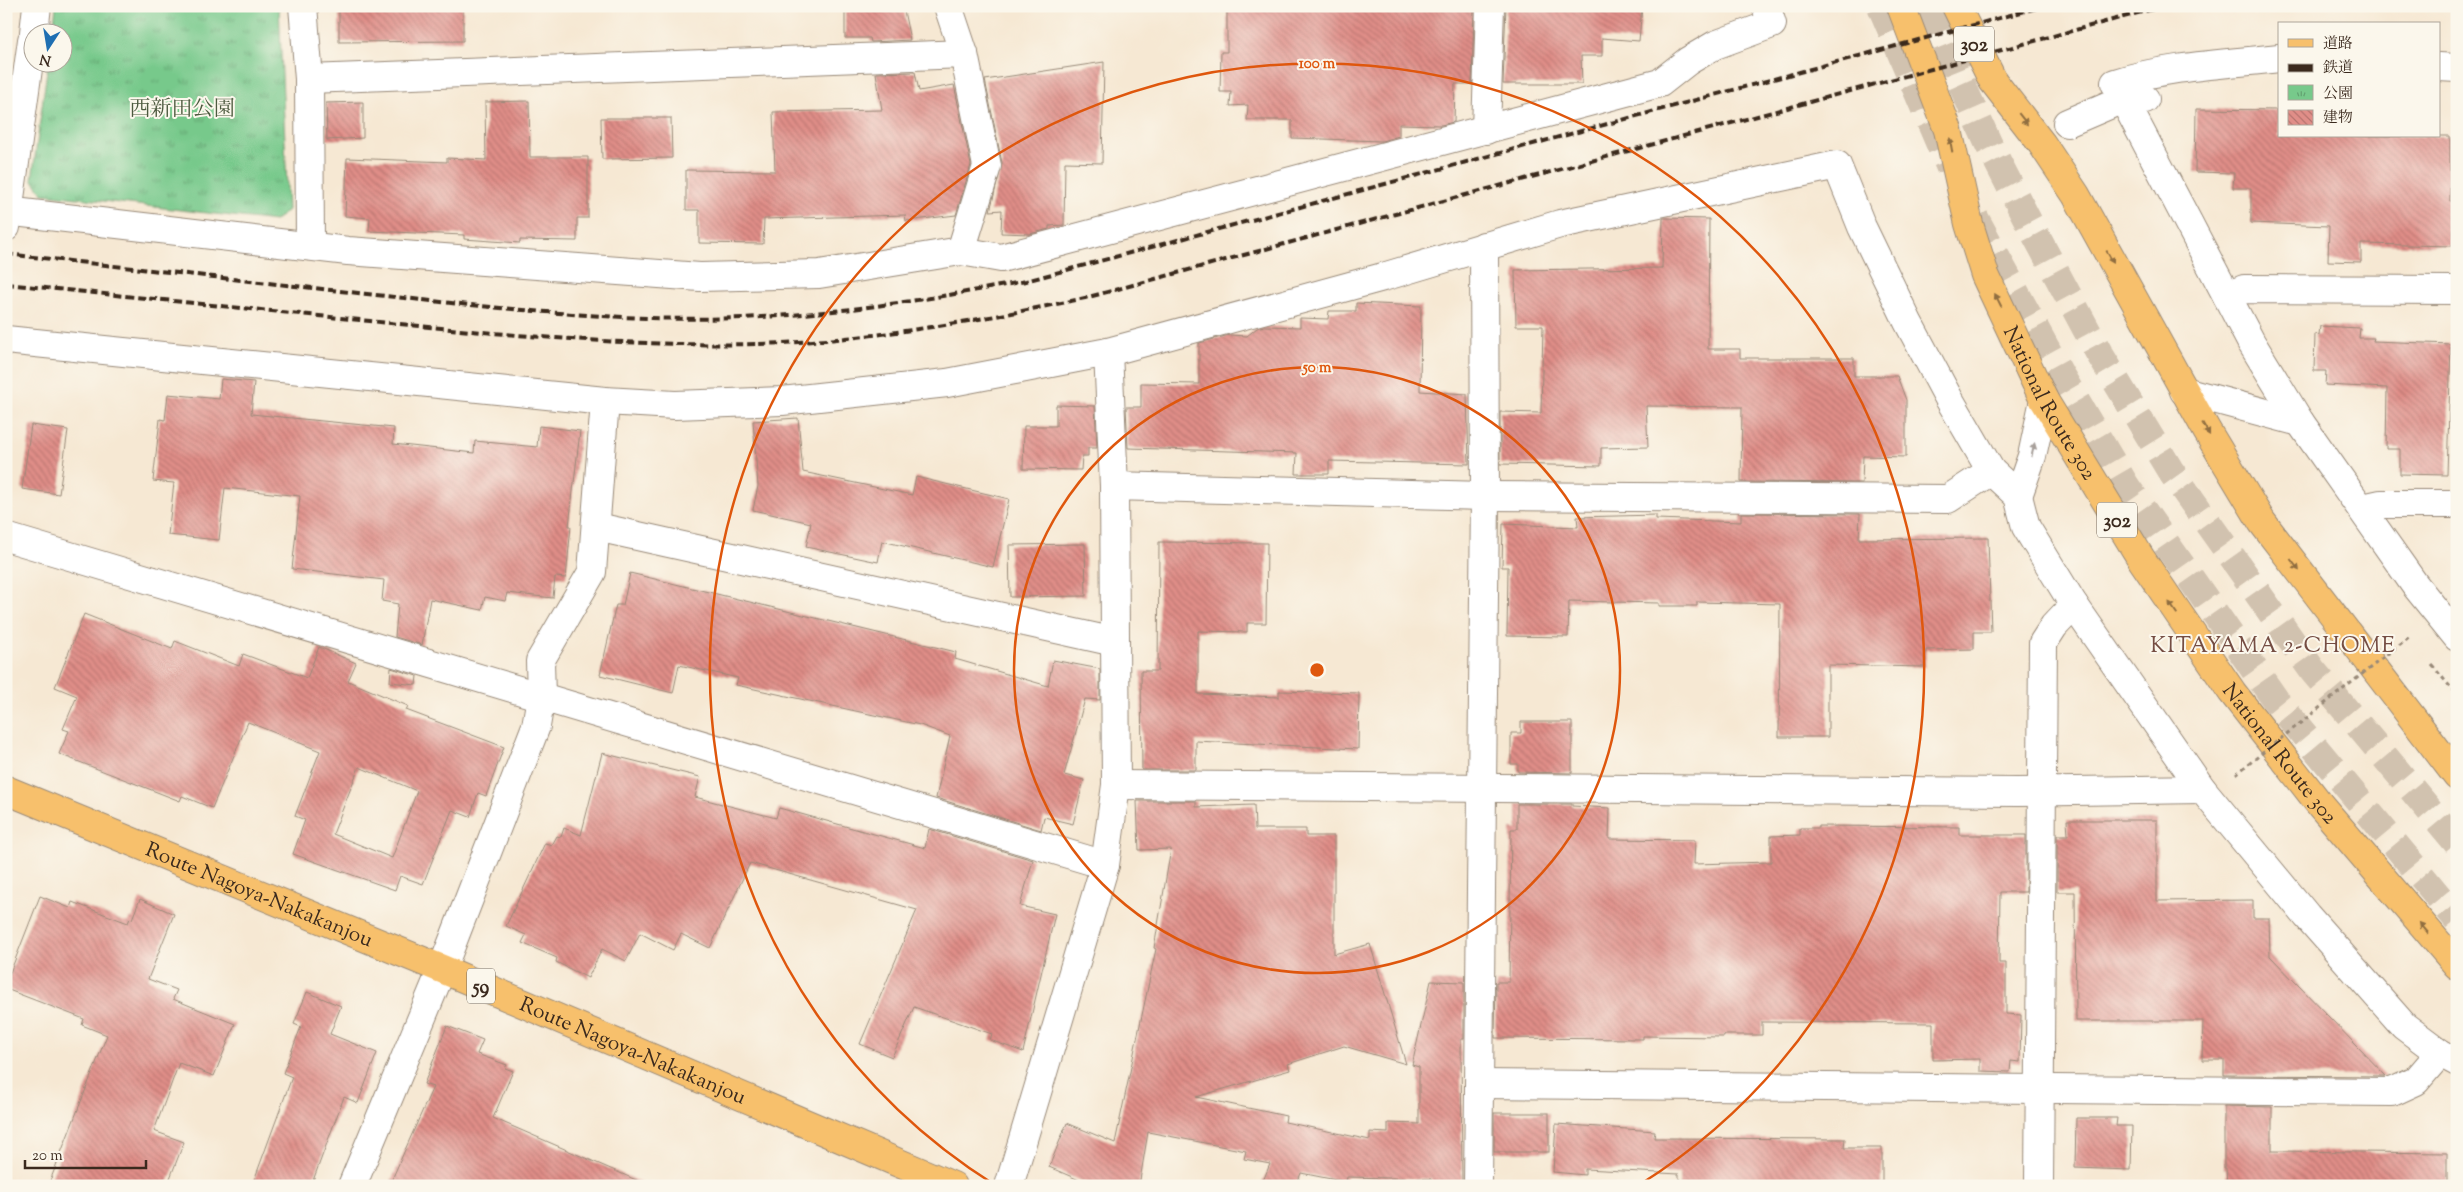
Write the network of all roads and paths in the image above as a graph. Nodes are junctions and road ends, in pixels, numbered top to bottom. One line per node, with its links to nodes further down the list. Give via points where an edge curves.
1 (37, 6): 8 (street)
2 (303, 6): 14 (street)
3 (948, 6): 9 (street)
4 (1490, 6): 17 (street)
5 (1766, 6): 17 (street, via 1772,24 1714,45 1660,83)
6 (1901, 6): 27 (main road, National Route 302 / 302, one-way to 6, via 1985,275 1969,224 1948,130)
7 (1956, 6): 26 (main road, 302, one-way to 26, via 1993,81 2042,144 2076,195)
8 (35, 22)
9 (964, 54): 14 (street); 21 (street, via 987,166)
10 (2278, 58): 15 (street, via 2180,68 2115,83)
11 (2440, 67): 12 (street)
12 (2457, 68)
13 (27, 72): 18 (street)
14 (309, 79): 19 (street)
15 (2134, 99): 16 (street); 23 (street)
16 (2067, 123)
17 (1486, 130): 21 (street, via 1001,258)
18 (7, 216): 19 (street)
19 (310, 245): 21 (street, via 348,251 700,277 819,274)
20 (1484, 246): 25 (street, via 1383,278); 30 (street, via 1560,224 1837,165 1862,227 1908,322); 32 (street)
21 (961, 251)
22 (2457, 290): 23 (street, via 2244,289)
23 (2227, 296): 29 (street)
24 (6, 340): 28 (street)
25 (1108, 352): 28 (street, via 948,383 782,402 675,405); 31 (street)
26 (2184, 391): 29 (street); 44 (main road, 302, one-way to 44, via 2262,522)
27 (2044, 400): 33 (street, one-way to 27, via 2032,456); 51 (main road, National Route 302 / 302, one-way to 27, via 2321,806 2232,692 2142,560)
28 (605, 401): 36 (street)
29 (2300, 422): 35 (street)
30 (1990, 471): 32 (street, via 1948,499); 33 (street)
31 (1114, 486): 32 (street); 41 (street)
32 (1485, 496): 46 (street)
33 (2018, 496): 38 (street, via 2026,527)
34 (2457, 504): 35 (street, via 2381,504)
35 (2363, 508): 40 (street, via 2415,585)
36 (597, 527): 41 (street); 42 (street, via 592,572 540,661)
37 (6, 537): 42 (street)
38 (2074, 604): 48 (street); 49 (street, via 2043,643)
39 (2410, 637): 43 (path, bridge)
40 (2457, 637)
41 (1115, 642): 45 (street)
42 (541, 697): 50 (street); 52 (street, via 536,726)
43 (2236, 774)
44 (2457, 776)
45 (1116, 785): 46 (street); 50 (street)
46 (1482, 788): 49 (street); 54 (street)
47 (6, 790): 52 (main road, Route Nagoya-Nakakanjou / 59)
48 (2202, 790): 49 (street); 53 (street, via 2404,1026)
49 (2042, 792): 55 (street)
50 (1105, 865): 58 (street)
51 (2457, 965)
52 (442, 969): 56 (main road, Route Nagoya-Nakakanjou / 59); 57 (street)
53 (2448, 1057): 55 (street, via 2416,1080 2392,1092)
54 (1480, 1084): 55 (street); 59 (street)
55 (2040, 1088): 60 (street)
56 (937, 1183)
57 (352, 1186)
58 (1009, 1186)
59 (1478, 1186)
60 (2039, 1186)

